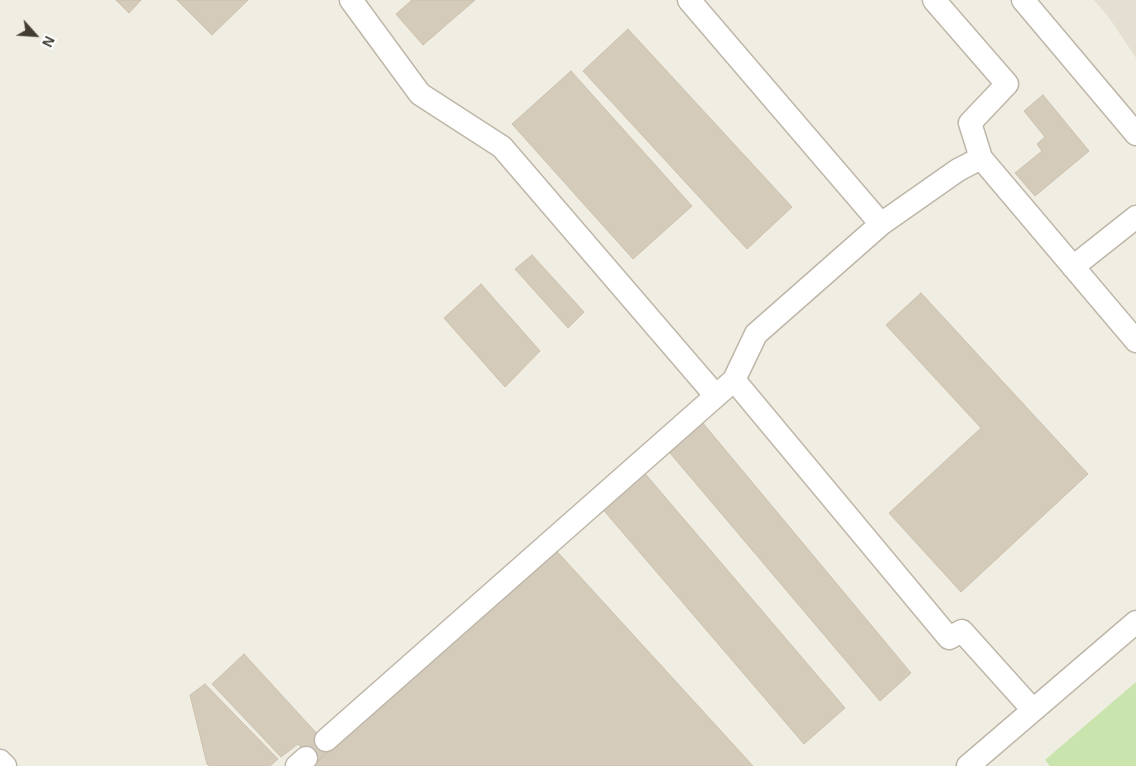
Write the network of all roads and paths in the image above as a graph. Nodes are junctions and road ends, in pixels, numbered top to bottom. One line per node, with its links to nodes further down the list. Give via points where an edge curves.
1 (351, 0): 12 (street, via 420,94 502,147)
2 (689, 0): 8 (street)
3 (934, 0): 6 (street, via 1007,84 970,123)
4 (1023, 0): 5 (street)
5 (1136, 134)
6 (981, 158): 8 (street, via 958,170); 9 (street)
7 (1136, 217): 9 (street)
8 (881, 224): 11 (street, via 756,334)
9 (1073, 267): 10 (street)
10 (1136, 341)
11 (734, 380): 12 (street); 14 (street, via 950,638 962,631)
12 (716, 396): 15 (street)
13 (1136, 622): 14 (street)
14 (1033, 710): 18 (street)
15 (326, 740)
16 (0, 761): 17 (street)
17 (4, 766)
18 (968, 766)

